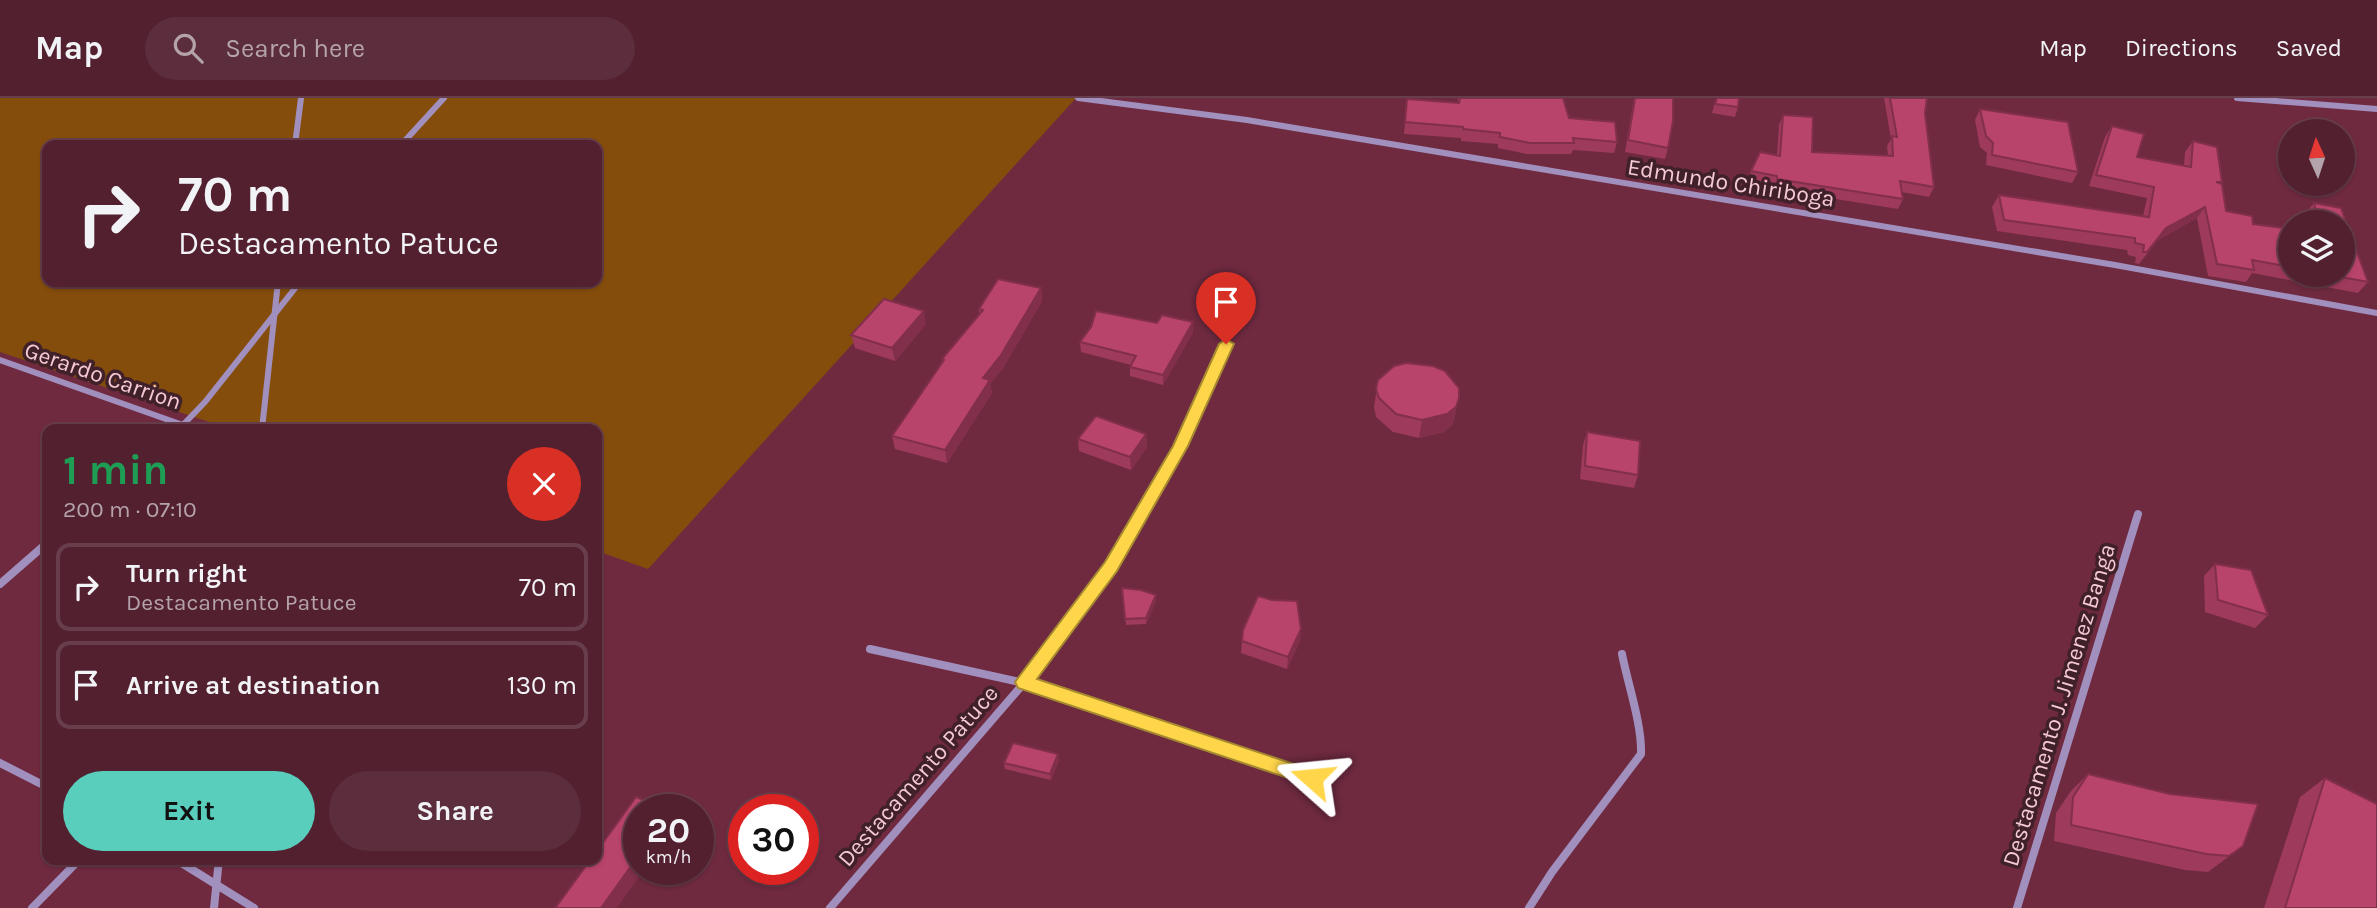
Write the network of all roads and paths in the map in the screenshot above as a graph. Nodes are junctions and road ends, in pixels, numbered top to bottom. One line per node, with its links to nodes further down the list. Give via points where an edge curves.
1 (301, 98): 6 (street)
2 (444, 98): 7 (street)
3 (1078, 98): 10 (street, Edmundo Chiriboga, via 1316,132)
4 (2237, 98): 5 (street)
5 (2377, 109)
6 (296, 140)
7 (406, 140)
8 (277, 287): 11 (street)
9 (296, 287): 11 (street)
10 (2377, 313)
11 (274, 315): 15 (street); 16 (street)
12 (1226, 344): 22 (street, Destacamento Patuce, via 1181,446 1111,566)
13 (0, 360): 14 (street, Gerardo Carrion)
14 (173, 424)
15 (184, 424)
16 (263, 424)
17 (2138, 514): 35 (street, Destacamento J. Jimenez Banga)
18 (42, 547): 19 (street)
19 (0, 584)
20 (870, 649): 22 (street)
21 (1622, 654): 34 (street, via 1642,733 1641,754)
22 (1024, 682): 24 (street); 33 (street, Destacamento Patuce)
23 (0, 763): 25 (street)
24 (1312, 778)
25 (42, 784)
26 (73, 865): 30 (street)
27 (185, 865): 29 (street)
28 (219, 865): 29 (street)
29 (217, 885): 31 (street); 32 (street)
30 (32, 908)
31 (214, 908)
32 (254, 908)
33 (830, 908)
34 (1529, 908)
35 (2017, 908)

